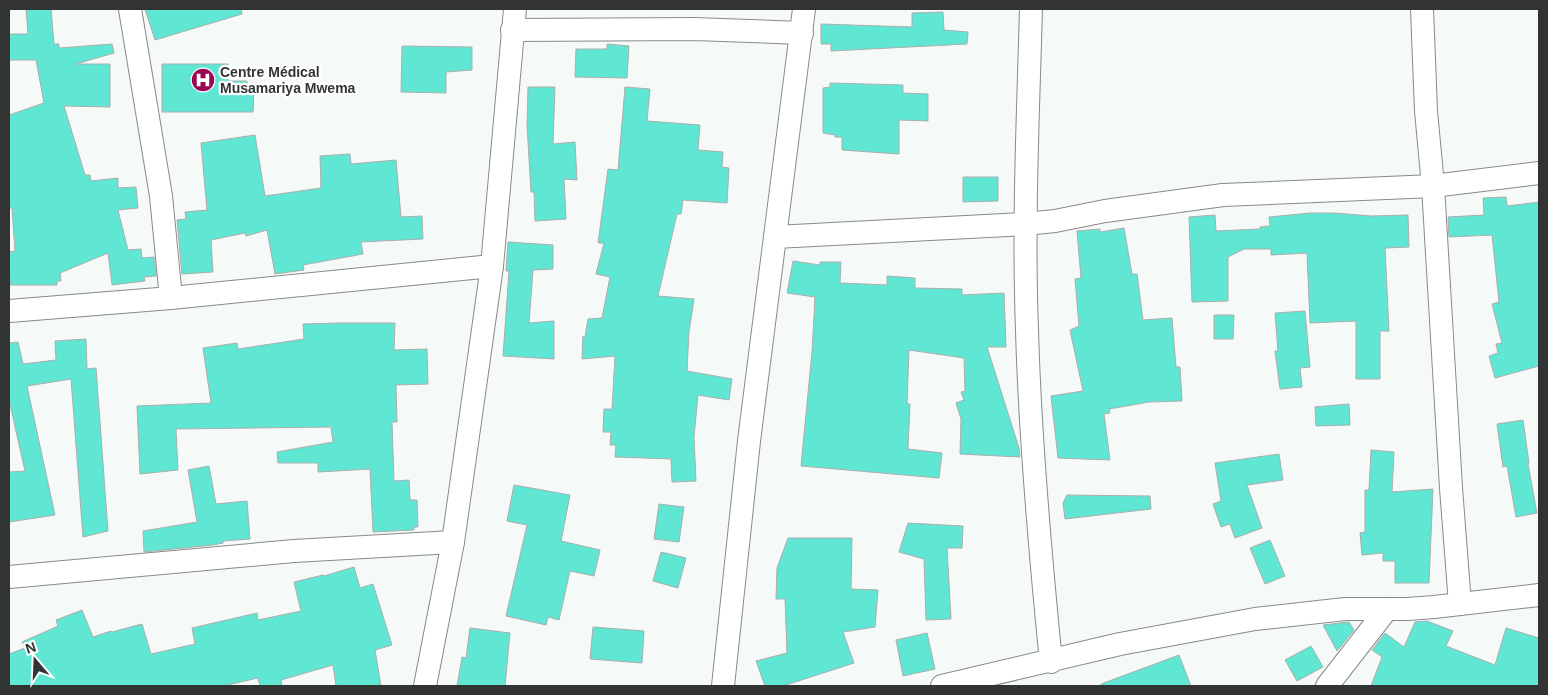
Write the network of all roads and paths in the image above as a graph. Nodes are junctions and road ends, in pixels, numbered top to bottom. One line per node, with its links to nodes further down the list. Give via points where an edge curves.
1 (130, 9): 12 (street, via 161,196)
2 (804, 9): 6 (street)
3 (1031, 9): 9 (street)
4 (1422, 9): 8 (street)
5 (514, 19): 6 (street); 11 (street)
6 (802, 33): 10 (street)
7 (1539, 173): 8 (street)
8 (1433, 186): 9 (street, via 1223,195); 17 (street)
9 (1025, 224): 10 (street); 19 (street, via 1026,331 1038,527)
10 (775, 237): 21 (street)
11 (492, 266): 12 (street); 14 (street)
12 (171, 298): 13 (street)
13 (9, 311)
14 (453, 542): 15 (street, via 294,551); 20 (street)
15 (9, 577)
16 (1539, 595): 17 (street)
17 (1460, 604): 18 (street)
18 (1387, 609): 19 (street, via 1345,609 1256,619 1120,644); 23 (street)
19 (1051, 662): 22 (street)
20 (426, 686)
21 (723, 686)
22 (942, 686)
23 (1327, 686)

